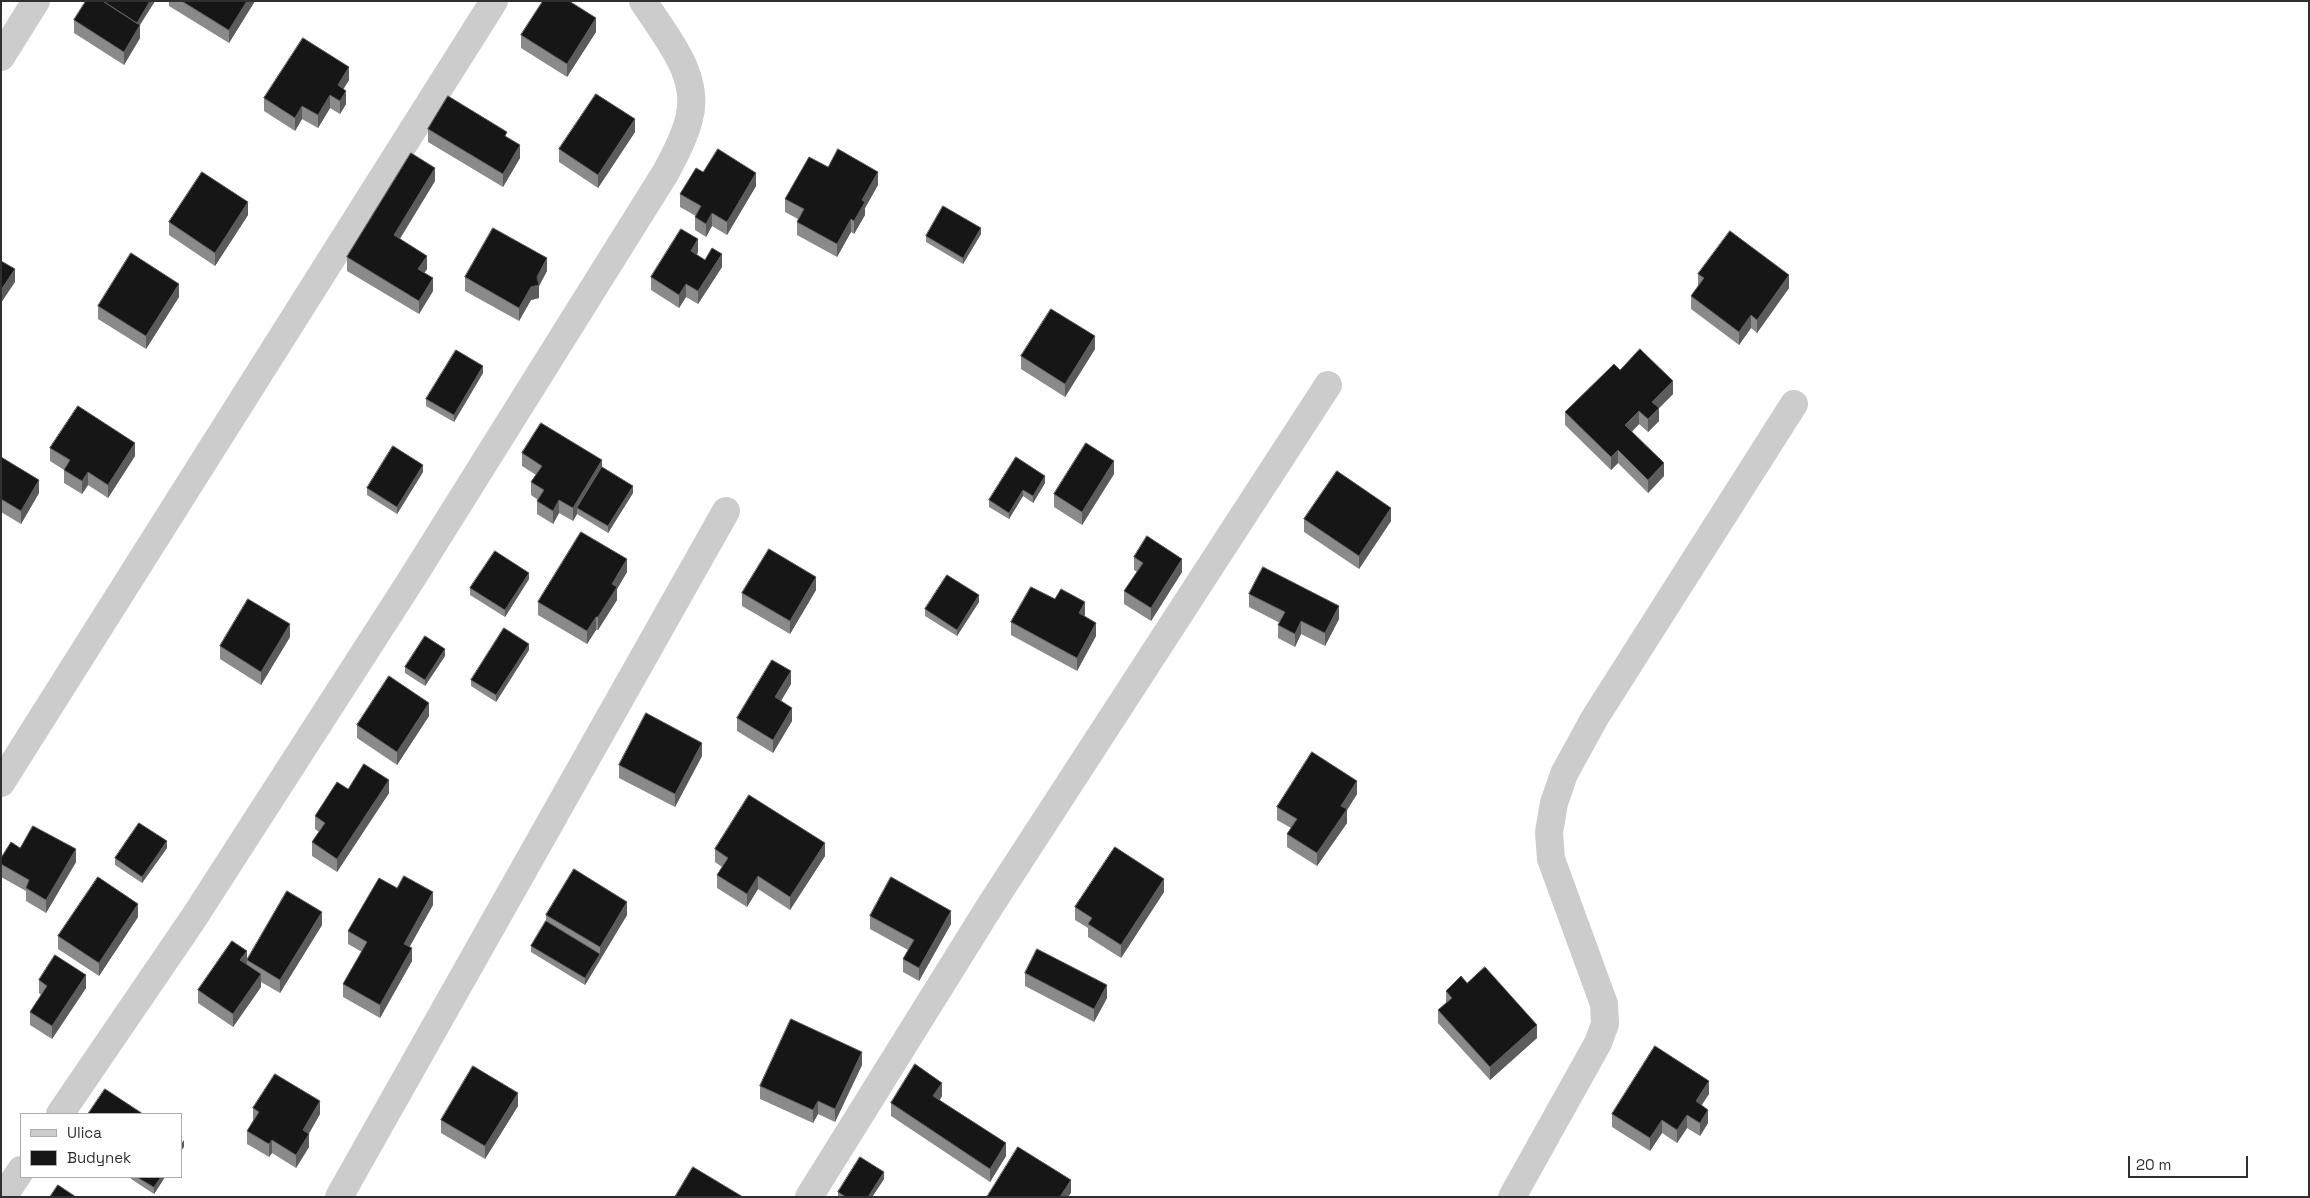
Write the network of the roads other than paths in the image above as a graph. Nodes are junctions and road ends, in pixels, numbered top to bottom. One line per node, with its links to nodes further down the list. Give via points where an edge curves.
1 (36, 1): 4 (street)
2 (494, 1): 8 (street)
3 (643, 1): 9 (street, via 687,72 691,97 689,118 680,145 666,172 193,919)
4 (1, 57)
5 (1328, 385): 13 (street, via 990,906)
6 (1794, 404): 14 (street, via 1594,718 1564,774 1549,832 1551,859 1598,983 1605,1024 1598,1043)
7 (726, 511): 12 (street)
8 (1, 783)
9 (61, 1113)
10 (20, 1172): 11 (street)
11 (3, 1197)
12 (339, 1197)
13 (809, 1197)
14 (1512, 1197)

